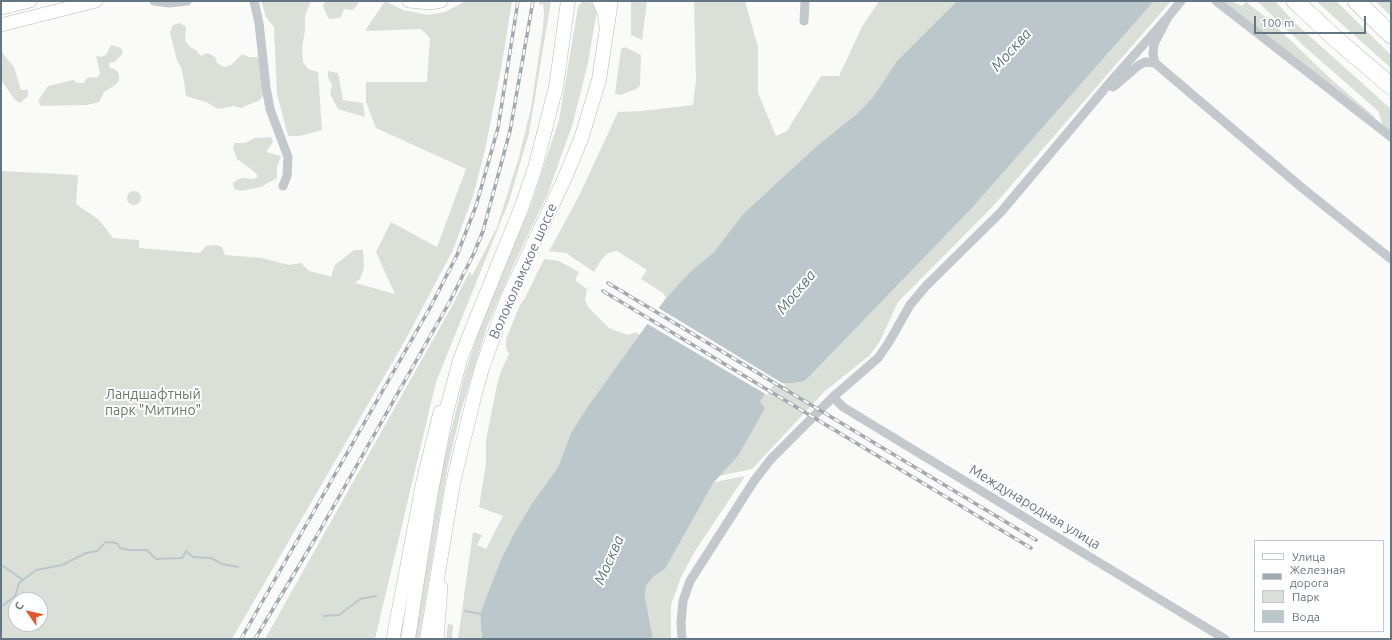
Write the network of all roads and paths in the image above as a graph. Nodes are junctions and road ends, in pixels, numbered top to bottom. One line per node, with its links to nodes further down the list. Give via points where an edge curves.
1 (30, 1): 17 (main road)
2 (96, 1): 21 (main road)
3 (154, 1): 4 (street)
4 (187, 1)
5 (254, 1): 28 (street, via 270,109 288,157 287,176)
6 (409, 1): 7 (main road)
7 (440, 1)
8 (568, 1): 19 (main road, Волоколамское шоссе)
9 (575, 1): 19 (main road)
10 (599, 1): 22 (main road, via 604,12)
11 (611, 1): 22 (main road, Волоколамское шоссе)
12 (804, 1): 20 (street)
13 (1181, 1): 18 (street)
14 (1216, 1): 27 (street)
15 (1296, 1): 25 (highway)
16 (1356, 1): 23 (highway)
17 (1, 8)
18 (1168, 17): 24 (street, via 1153,48); 26 (street)
19 (566, 20): 30 (main road, Волоколамское шоссе, via 556,87 535,168)
20 (804, 21)
21 (1, 25)
22 (607, 33): 32 (main road, Волоколамское шоссе, via 598,80 581,139 508,297 482,368 462,440)
23 (1391, 34)
24 (1154, 63): 26 (street, via 1145,62 1139,65); 29 (street)
25 (1391, 86)
26 (1096, 99): 31 (street, via 1001,212 914,300 878,358)
27 (1391, 137)
28 (283, 186)
29 (1391, 259)
30 (460, 360): 33 (main road, Волоколамское шоссе, via 439,416 423,481); 34 (main road, Волоколамское шоссе, via 439,451)
31 (833, 397): 37 (street, via 771,459 702,560 690,581 683,601 680,623); 38 (street, Международная улица, via 843,407)
32 (440, 566): 35 (main road, Волоколамское шоссе); 36 (main road)
33 (393, 639)
34 (408, 639)
35 (427, 639)
36 (437, 639)
37 (682, 639)
38 (1225, 639)

